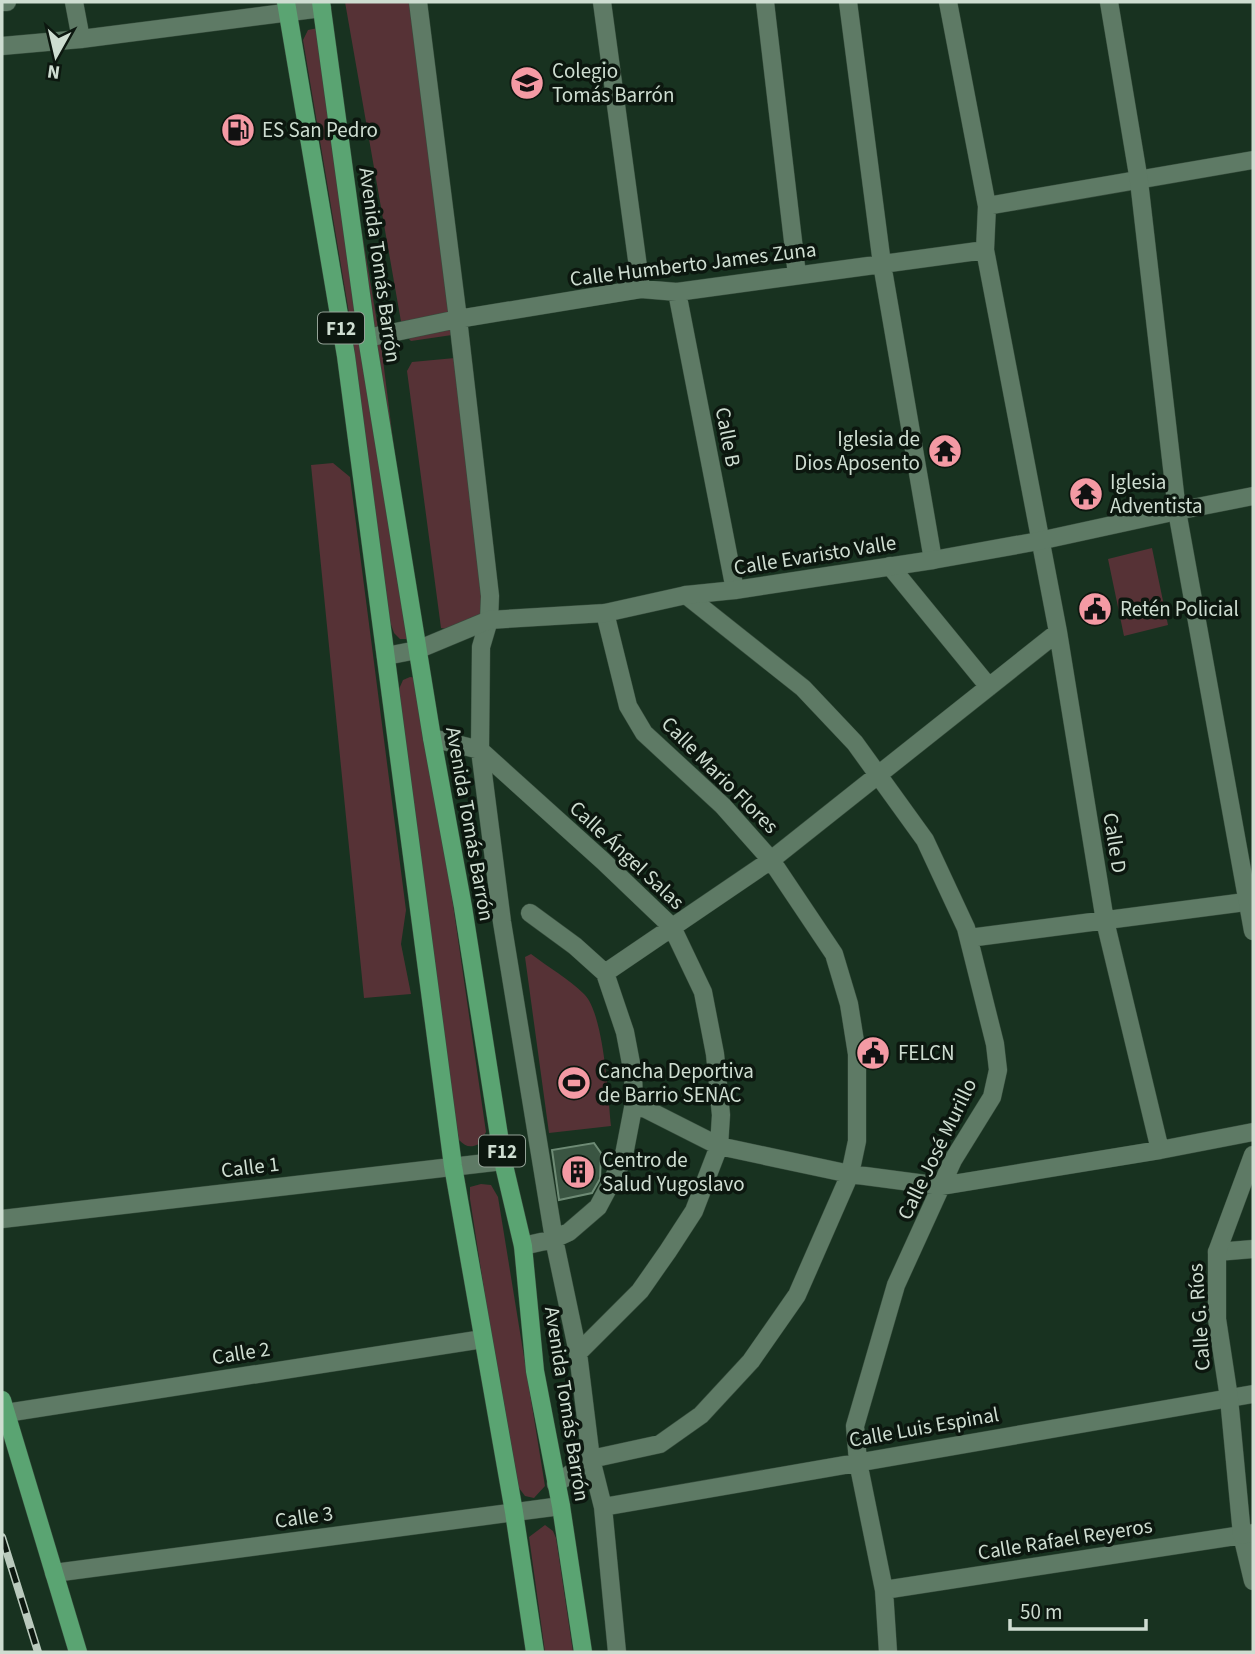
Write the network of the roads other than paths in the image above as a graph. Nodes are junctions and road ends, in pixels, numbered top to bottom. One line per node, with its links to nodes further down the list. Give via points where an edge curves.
1 (2, 2): 2 (street)
2 (8, 2)
3 (74, 2): 12 (street)
4 (418, 2): 22 (street)
5 (603, 2): 20 (street)
6 (765, 2): 19 (street)
7 (848, 2): 18 (street)
8 (948, 2): 16 (street, Calle D)
9 (1109, 2): 15 (street)
10 (322, 5): 11 (street); 23 (main road, Avenida Tomás Barrón / F12)
11 (287, 7): 12 (street); 35 (main road, F12, via 346,356)
12 (81, 39): 13 (street)
13 (2, 46)
14 (1253, 160): 15 (street)
15 (1139, 181): 16 (street); 25 (street)
16 (987, 206): 17 (street, Calle D)
17 (985, 250): 18 (street, Calle Humberto James Zuna); 26 (street, Calle D)
18 (882, 264): 19 (street, Calle Humberto James Zuna); 27 (street)
19 (797, 275): 21 (street, Calle Humberto James Zuna)
20 (641, 289): 21 (street, Calle Humberto James Zuna); 22 (street, Calle Humberto James Zuna)
21 (677, 292): 29 (street, Calle B)
22 (458, 319): 23 (street, Calle Humberto James Zuna); 32 (street, via 490,596)
23 (367, 338): 34 (main road, Avenida Tomás Barrón / F12)
24 (1253, 496): 25 (street, Calle Evaristo Valle)
25 (1177, 511): 26 (street, Calle Evaristo Valle); 41 (street)
26 (1039, 541): 27 (street, Calle Evaristo Valle); 33 (street, Calle D)
27 (933, 560): 28 (street, Calle Evaristo Valle)
28 (890, 566): 29 (street, Calle Evaristo Valle); 36 (street)
29 (735, 590): 30 (street, Calle Evaristo Valle)
30 (687, 594): 31 (street, Calle Evaristo Valle); 39 (street, Calle José Murillo, via 803,688 855,743)
31 (605, 613): 32 (street, Calle Evaristo Valle); 40 (street, Calle Mario Flores, via 628,706 644,733 723,806)
32 (489, 621): 34 (street, Calle Evaristo Valle); 38 (street, via 481,648)
33 (1058, 632): 36 (street); 43 (street, Calle D)
34 (417, 650): 35 (street, Calle Evaristo Valle); 37 (main road, Avenida Tomás Barrón / F12)
35 (386, 656): 54 (main road, F12)
36 (989, 687): 39 (street)
37 (432, 738): 38 (street, Calle Ángel Salas); 53 (main road, Avenida Tomás Barrón / F12)
38 (480, 750): 44 (street, Calle Ángel Salas); 58 (street, via 502,922)
39 (878, 776): 40 (street); 46 (street, Calle José Murillo, via 925,840)
40 (771, 860): 44 (street); 55 (street, Calle Mario Flores, via 834,954 849,1004 857,1054 857,1141)
41 (1250, 901): 43 (street); 45 (street)
42 (530, 913): 47 (street)
43 (1105, 921): 46 (street); 51 (street, Calle D)
44 (672, 927): 47 (street); 50 (street, Calle Ángel Salas, via 703,992 715,1054)
45 (1253, 931)
46 (969, 938): 56 (street, Calle José Murillo, via 998,1070 992,1097)
47 (605, 972): 48 (street, via 625,1031)
48 (634, 1103): 50 (street); 58 (street, via 623,1160 598,1207)
49 (1253, 1132): 51 (street)
50 (719, 1146): 55 (street); 63 (street, Calle Ángel Salas, via 694,1211 668,1251 640,1291)
51 (1160, 1150): 56 (street)
52 (1253, 1155): 61 (street, Calle G. Ríos)
53 (503, 1161): 54 (street, Calle 1); 59 (main road, Avenida Tomás Barrón / F12)
54 (453, 1166): 57 (street, Calle 1); 62 (main road, F12)
55 (850, 1174): 56 (street); 67 (street, Calle Mario Flores, via 797,1295 751,1361 701,1415 660,1444)
56 (941, 1186): 68 (street, Calle José Murillo, via 896,1285 877,1345 855,1426)
57 (2, 1219)
58 (554, 1239): 59 (street); 63 (street)
59 (523, 1246): 69 (main road, Avenida Tomás Barrón / F12, via 535,1371)
60 (1253, 1249): 61 (street)
61 (1217, 1252): 65 (street, Calle G. Ríos, via 1217,1319)
62 (483, 1339): 66 (street, Calle 2); 72 (main road, F12)
63 (578, 1353): 67 (street)
64 (1253, 1394): 65 (street, Calle Luis Espinal)
65 (1229, 1398): 68 (street, Calle Luis Espinal); 73 (street)
66 (4, 1406): 74 (main road)
67 (591, 1459): 69 (street, Calle Mario Flores); 71 (street)
68 (858, 1462): 71 (street, Calle Luis Espinal); 76 (street, Calle José Murillo)
69 (556, 1484): 70 (main road, Avenida Tomás Barrón / F12)
70 (561, 1506): 72 (street, Calle 3); 79 (main road, Avenida Tomás Barrón / F12)
71 (603, 1507): 80 (street)
72 (514, 1512): 74 (street, Calle 3); 78 (main road, F12)
73 (1248, 1534): 75 (street); 76 (street, Calle Rafael Reyeros)
74 (54, 1573): 77 (main road)
75 (1253, 1581)
76 (884, 1590): 81 (street, Calle José Murillo)
77 (78, 1652)
78 (535, 1652)
79 (583, 1652)
80 (617, 1652)
81 (887, 1652)

